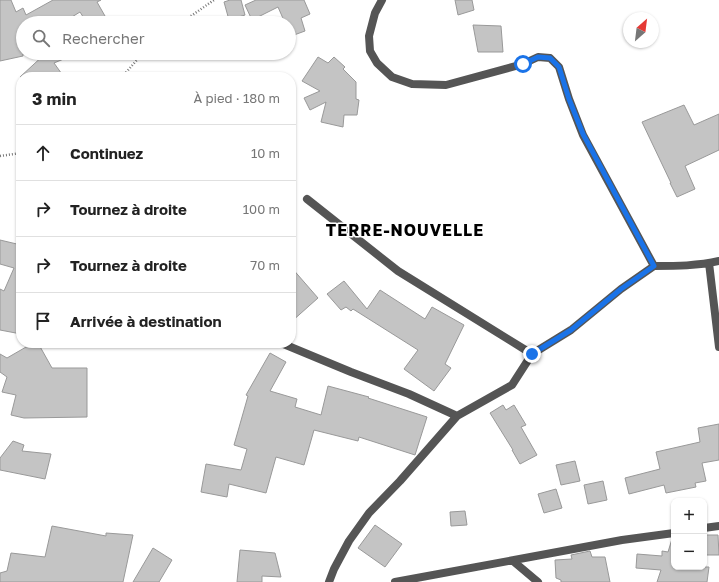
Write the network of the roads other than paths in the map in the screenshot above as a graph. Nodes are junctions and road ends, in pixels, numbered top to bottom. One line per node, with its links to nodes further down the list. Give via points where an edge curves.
1 (382, 0): 5 (street, via 375,13 369,36 370,51 377,63 392,77 412,84 446,85 523,64 538,57 550,58 559,67 583,134)
2 (307, 198): 8 (street, via 398,271)
3 (719, 261): 4 (street)
4 (709, 263): 5 (street); 6 (street)
5 (654, 266): 8 (street, via 571,330)
6 (719, 347)
7 (293, 348): 9 (street)
8 (532, 354): 9 (street, via 512,386)
9 (457, 416): 14 (street, via 368,513 349,541)
10 (719, 526): 11 (street)
11 (707, 528)
12 (671, 533): 13 (street)
13 (513, 561): 15 (street); 16 (street)
14 (330, 582)
15 (395, 582)
16 (538, 582)

